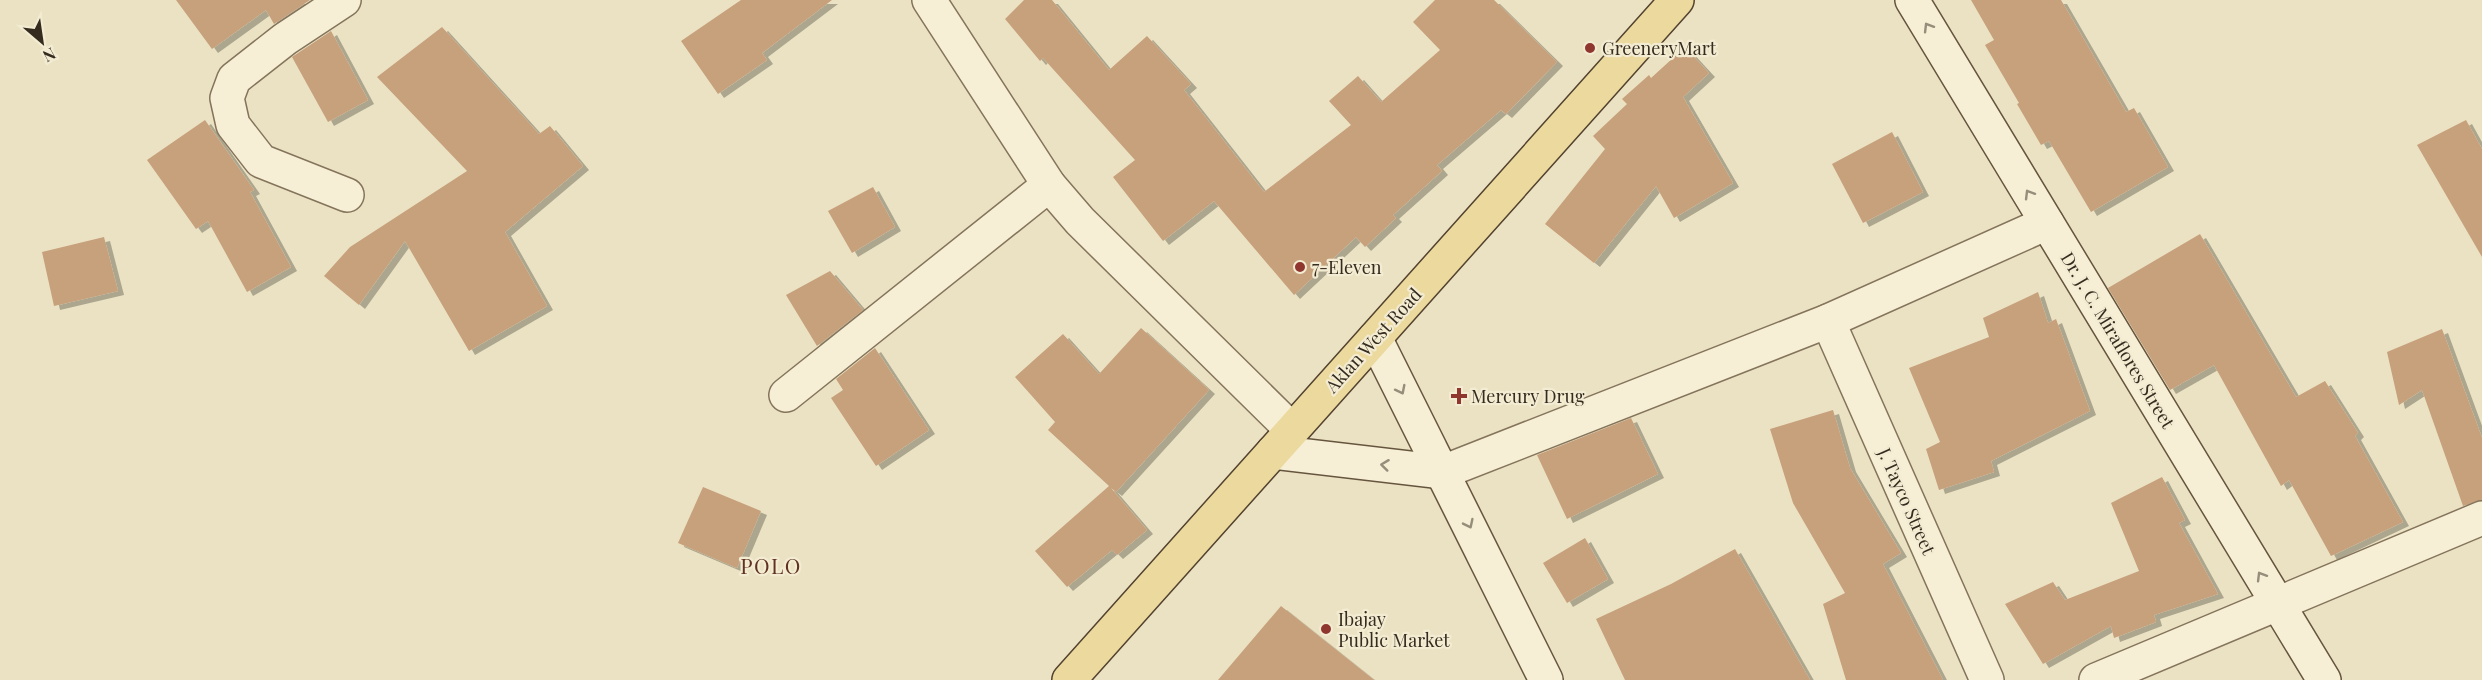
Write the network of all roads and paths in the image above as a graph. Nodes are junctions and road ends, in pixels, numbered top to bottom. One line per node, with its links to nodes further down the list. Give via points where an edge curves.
1 (344, 0): 6 (street, via 234,79 226,98 233,125 261,161)
2 (929, 0): 5 (street)
3 (1677, 0): 9 (main road, Aklan West Road)
4 (1912, 0): 7 (street, Dr. J. C. Miraflores Street, one-way to 4)
5 (1049, 184): 10 (street); 11 (street)
6 (347, 195)
7 (2047, 223): 8 (street); 14 (street, Dr. J. C. Miraflores Street, one-way to 7)
8 (1828, 321): 12 (street); 17 (street, J. Tayco Street)
9 (1375, 338): 11 (main road, Aklan West Road); 12 (street, one-way to 12)
10 (786, 395)
11 (1283, 441): 12 (street, one-way to 11); 15 (main road, Aklan West Road)
12 (1443, 472): 16 (street, one-way to 16)
13 (2482, 518): 14 (street)
14 (2278, 604): 18 (street); 19 (street, Dr. J. C. Miraflores Street)
15 (1069, 680)
16 (1546, 680)
17 (1987, 680)
18 (2096, 680)
19 (2324, 680)

